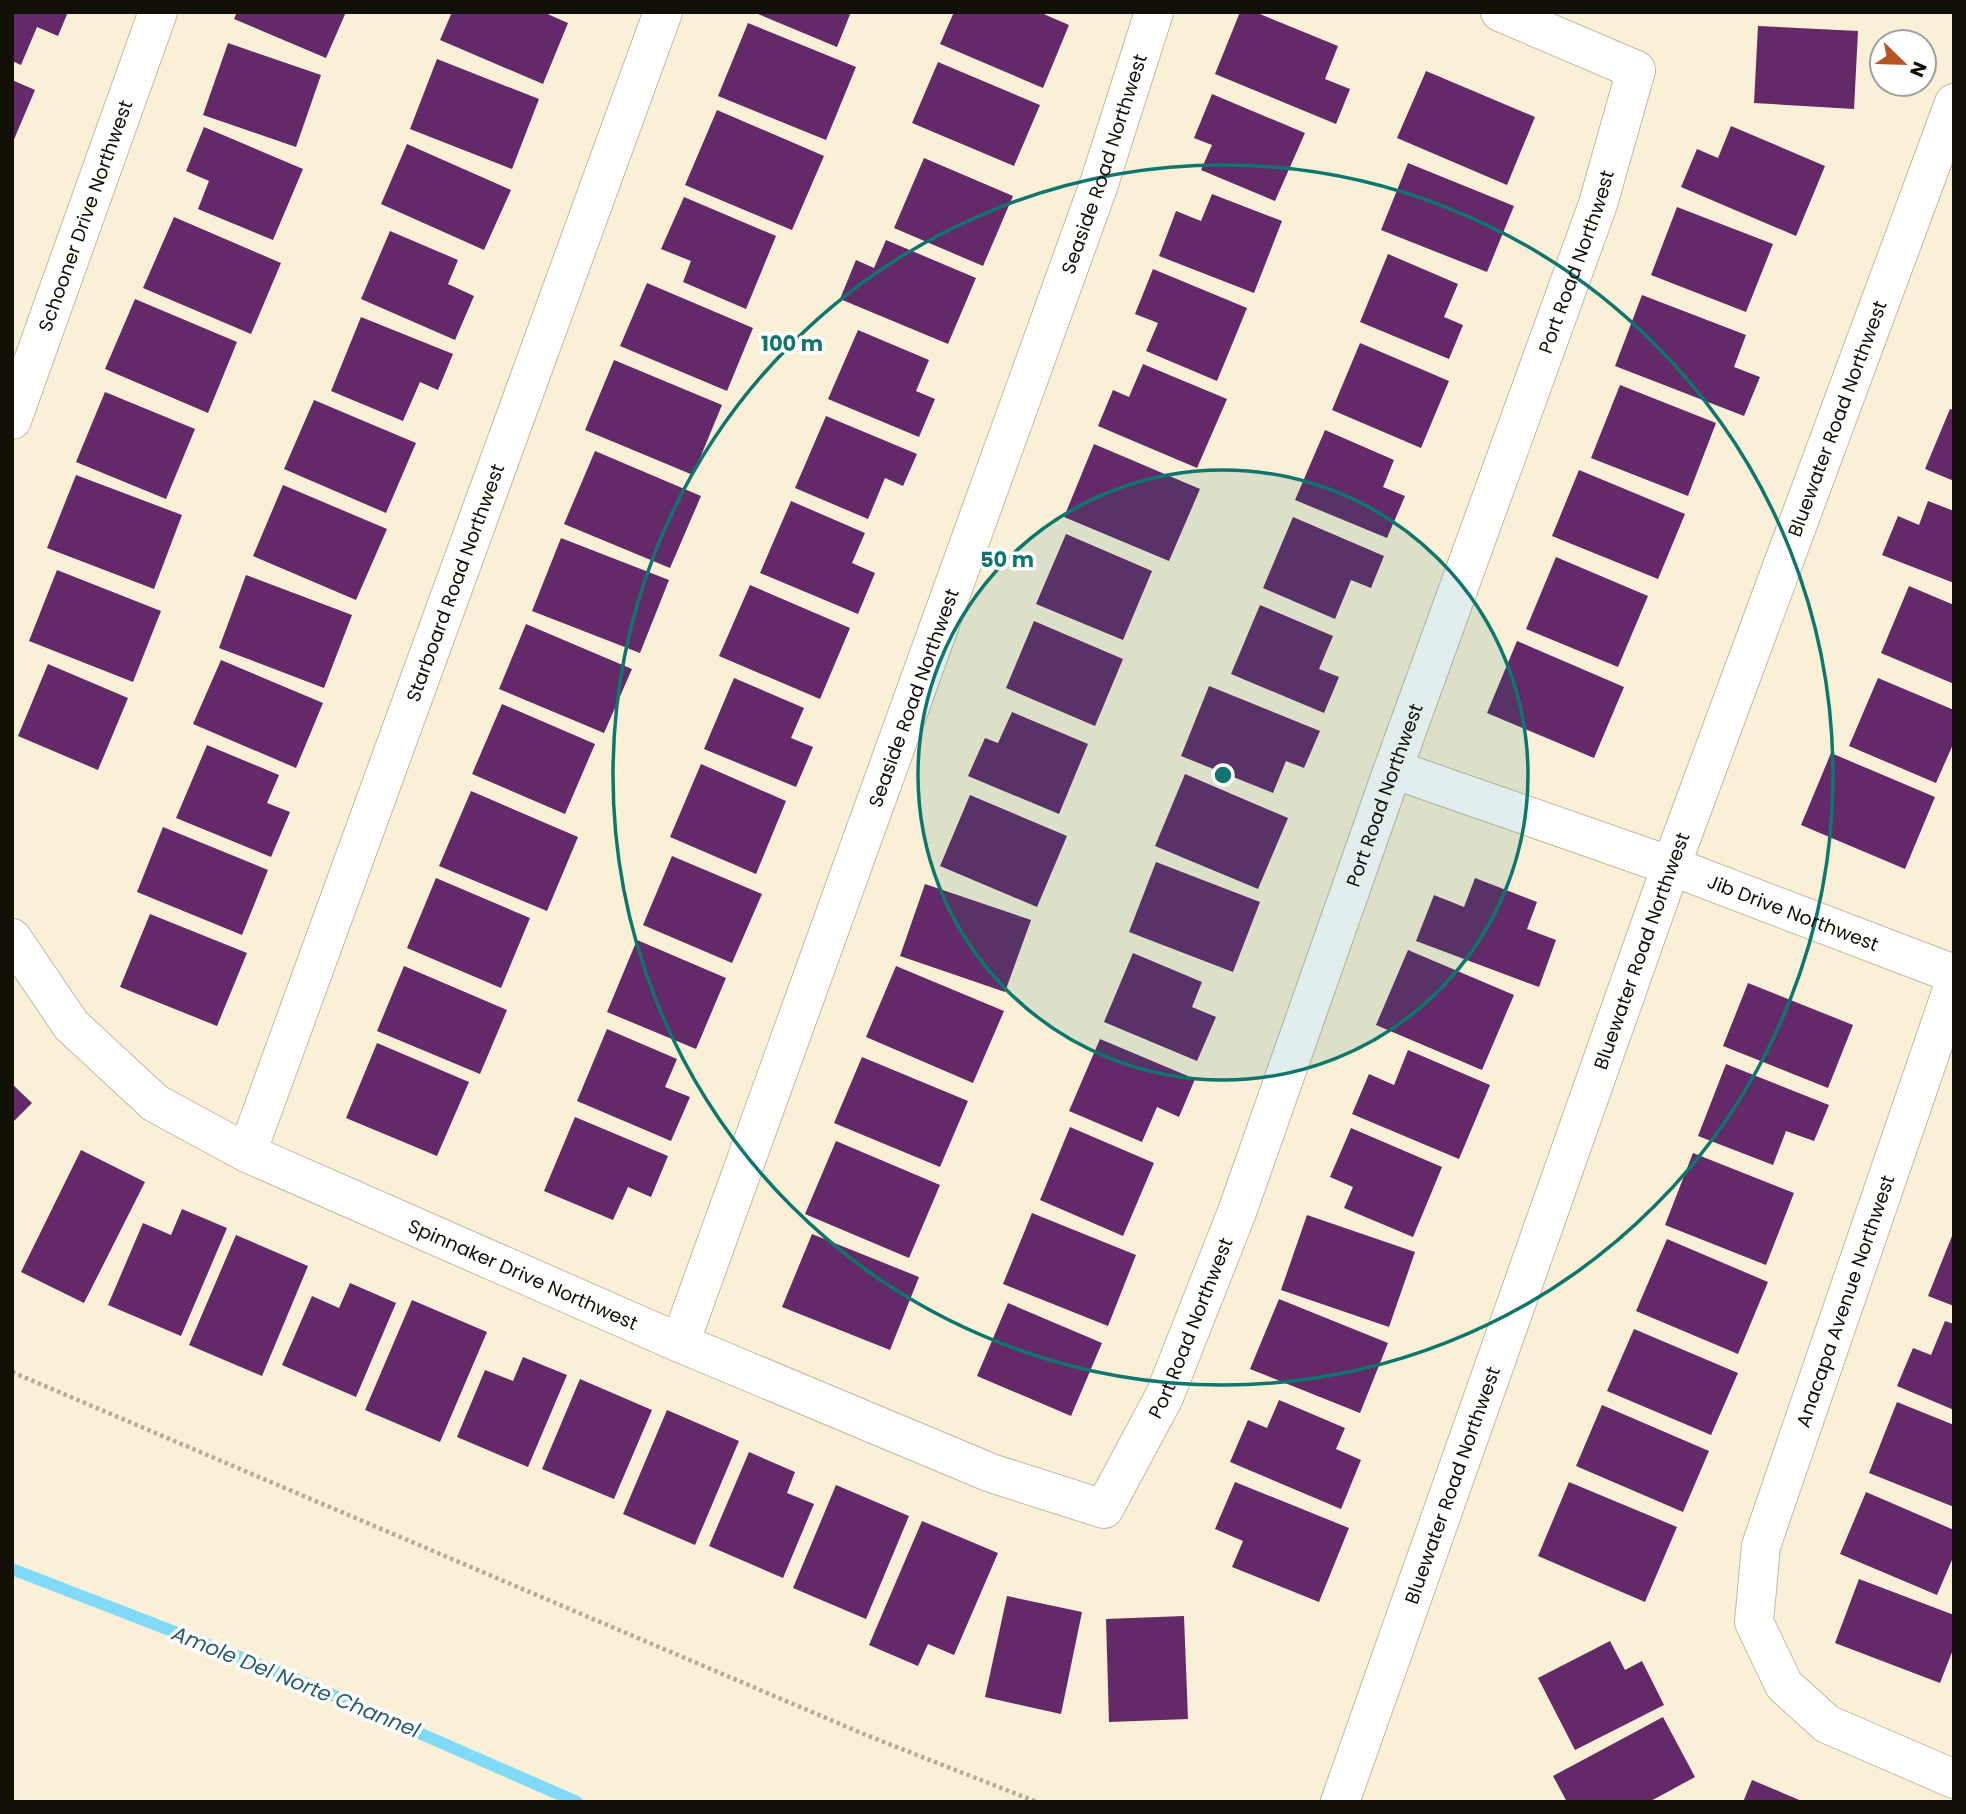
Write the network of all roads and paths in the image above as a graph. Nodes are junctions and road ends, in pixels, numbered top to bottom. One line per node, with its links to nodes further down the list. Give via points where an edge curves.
1 (158, 12): 6 (street, Schooner Drive Northwest)
2 (663, 12): 12 (street, Starboard Road Northwest)
3 (1154, 12): 13 (street, Seaside Road Northwest, via 1098,187)
4 (1500, 12): 7 (street, Port Road Northwest, via 1636,70 1598,204)
5 (1954, 103): 8 (street, Bluewater Road Northwest)
6 (12, 420)
7 (1393, 769): 8 (street, Jib Drive Northwest); 15 (street, Port Road Northwest, via 1237,1212 1164,1397)
8 (1671, 866): 10 (street, Jib Drive Northwest); 18 (street, Bluewater Road Northwest)
9 (12, 938): 12 (street, Spinnaker Drive Northwest, via 71,1025 155,1102)
10 (1954, 974)
11 (1954, 984): 16 (street, Anacapa Avenue Northwest, via 1761,1546 1754,1622 1784,1685 1827,1724)
12 (247, 1153): 13 (street, Spinnaker Drive Northwest)
13 (680, 1343): 15 (street, Spinnaker Drive Northwest, via 992,1473)
14 (12, 1372): 17 (path, via 866,1735)
15 (1104, 1508)
16 (1954, 1779)
17 (1037, 1802)
18 (1340, 1802)

